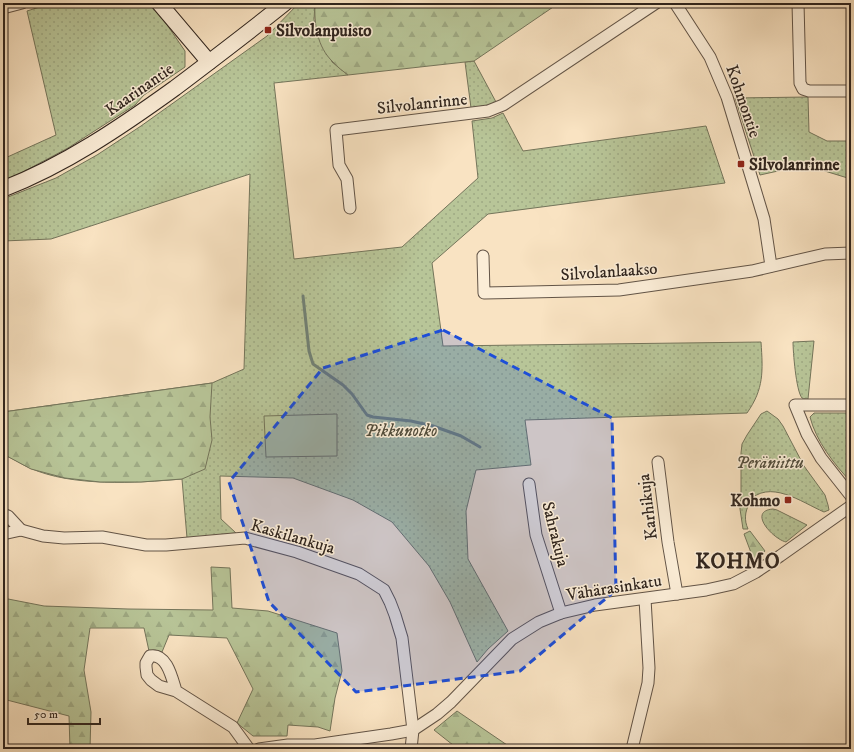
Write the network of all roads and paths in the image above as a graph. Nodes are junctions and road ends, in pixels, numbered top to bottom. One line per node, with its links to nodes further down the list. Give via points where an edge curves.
1 (22, 3): 7 (street)
2 (158, 3): 8 (main road)
3 (285, 3): 8 (main road, Kaarinantie)
4 (656, 3): 11 (street, Silvolanrinne, via 503,105 488,111 336,130 339,166 347,179)
5 (675, 3): 14 (street, Kohmontie, via 710,56 727,97 764,219)
6 (798, 3): 9 (street, via 800,84 803,89)
7 (3, 8)
8 (209, 62): 10 (main road, Kaarinantie, via 140,113 78,154)
9 (851, 91)
10 (3, 189)
11 (350, 208)
12 (851, 253): 14 (street, via 825,254)
13 (483, 256): 14 (street, Silvolanlaakso, via 484,293 619,290)
14 (771, 266)
15 (851, 405): 18 (street, via 796,405 820,458)
16 (658, 462): 23 (street, Karhikuja)
17 (529, 484): 25 (street, Sahrakuja, via 536,535)
18 (851, 496)
19 (851, 506): 23 (street, Vähärasinkatu, via 743,579 723,587)
20 (3, 514): 21 (street)
21 (21, 530): 22 (street, Kaskilankuja); 27 (street, Kaskilankuja, via 43,536 102,537 145,545 245,538 298,552 359,574 384,590 395,615 402,638)
22 (3, 534)
23 (677, 594): 24 (street, Vähärasinkatu)
24 (645, 599): 25 (street, Vähärasinkatu, via 595,605); 31 (street, via 648,683)
25 (561, 613): 27 (street, Vähärasinkatu, via 539,622 512,639 451,702)
26 (176, 691): 28 (street, via 233,727)
27 (413, 730): 29 (street, Vähärasinkatu, via 315,745); 30 (street, Kaskilankuja)
28 (249, 749)
29 (258, 749)
30 (411, 749)
31 (632, 749)

